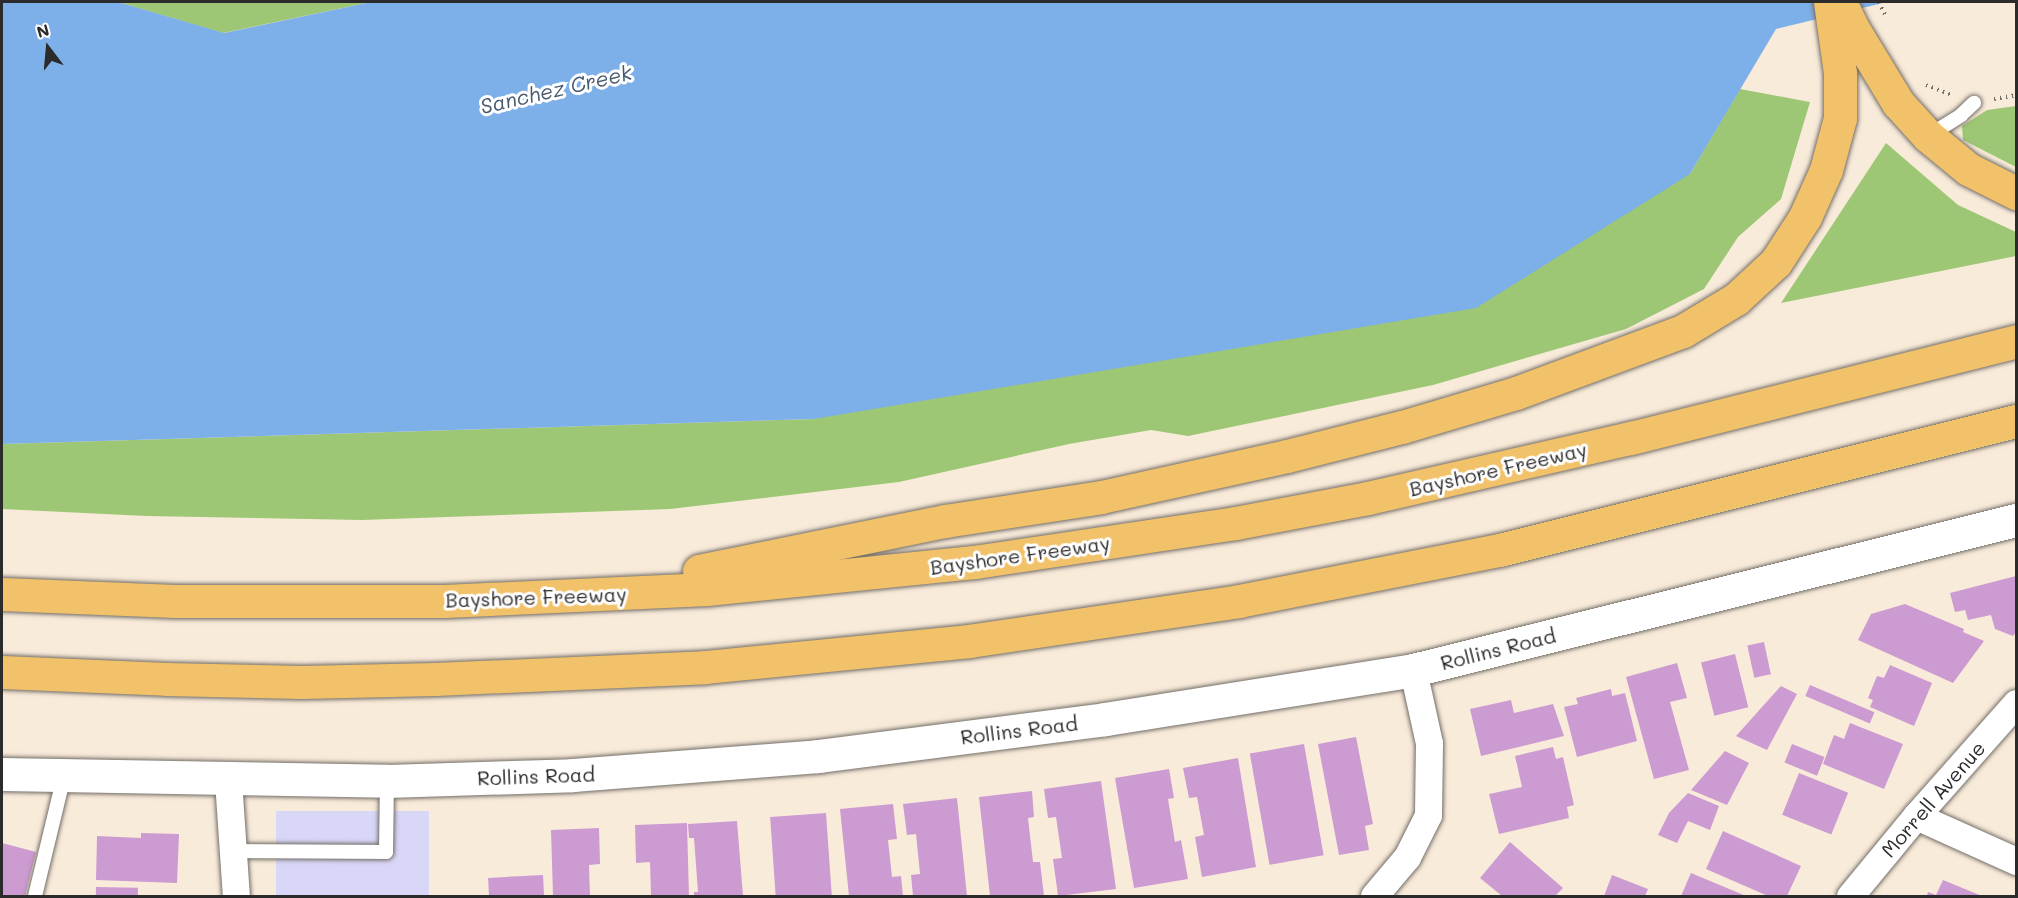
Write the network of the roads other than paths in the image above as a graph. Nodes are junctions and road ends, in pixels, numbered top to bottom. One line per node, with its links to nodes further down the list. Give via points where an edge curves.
1 (1830, 2): 10 (highway, via 1840,73 1840,118 1822,179 1805,217 1776,262 1736,299 1683,331 1516,393 1276,459 1101,497 945,520)
2 (1840, 2): 4 (highway, via 1898,103)
3 (1974, 103): 4 (lane)
4 (1928, 136): 5 (highway, via 1968,169)
5 (2016, 193)
6 (2016, 341): 10 (highway, Bayshore Freeway, via 1500,470 1236,523 975,562)
7 (2016, 421): 12 (highway, via 1632,518 1370,577 1194,609 969,641 837,656 568,675 302,682)
8 (2016, 519): 11 (street, Rollins Road)
9 (2, 594): 10 (highway, Bayshore Freeway, via 309,603)
10 (574, 597)
11 (1413, 670): 17 (street, Rollins Road, via 1105,719 818,756 573,775); 23 (street, via 1429,743 1428,814 1407,857)
12 (11, 674)
13 (2016, 703): 18 (street, Morrell Avenue)
14 (2, 774): 15 (street, Rollins Road)
15 (64, 776): 16 (street, Rollins Road); 21 (lane)
16 (228, 780): 17 (street, Rollins Road); 19 (street)
17 (387, 781): 19 (lane, via 386,852)
18 (1916, 816): 20 (street); 24 (street, Morrell Avenue)
19 (233, 851): 22 (street)
20 (2016, 861)
21 (35, 897)
22 (236, 897)
23 (1374, 897)
24 (1850, 897)

